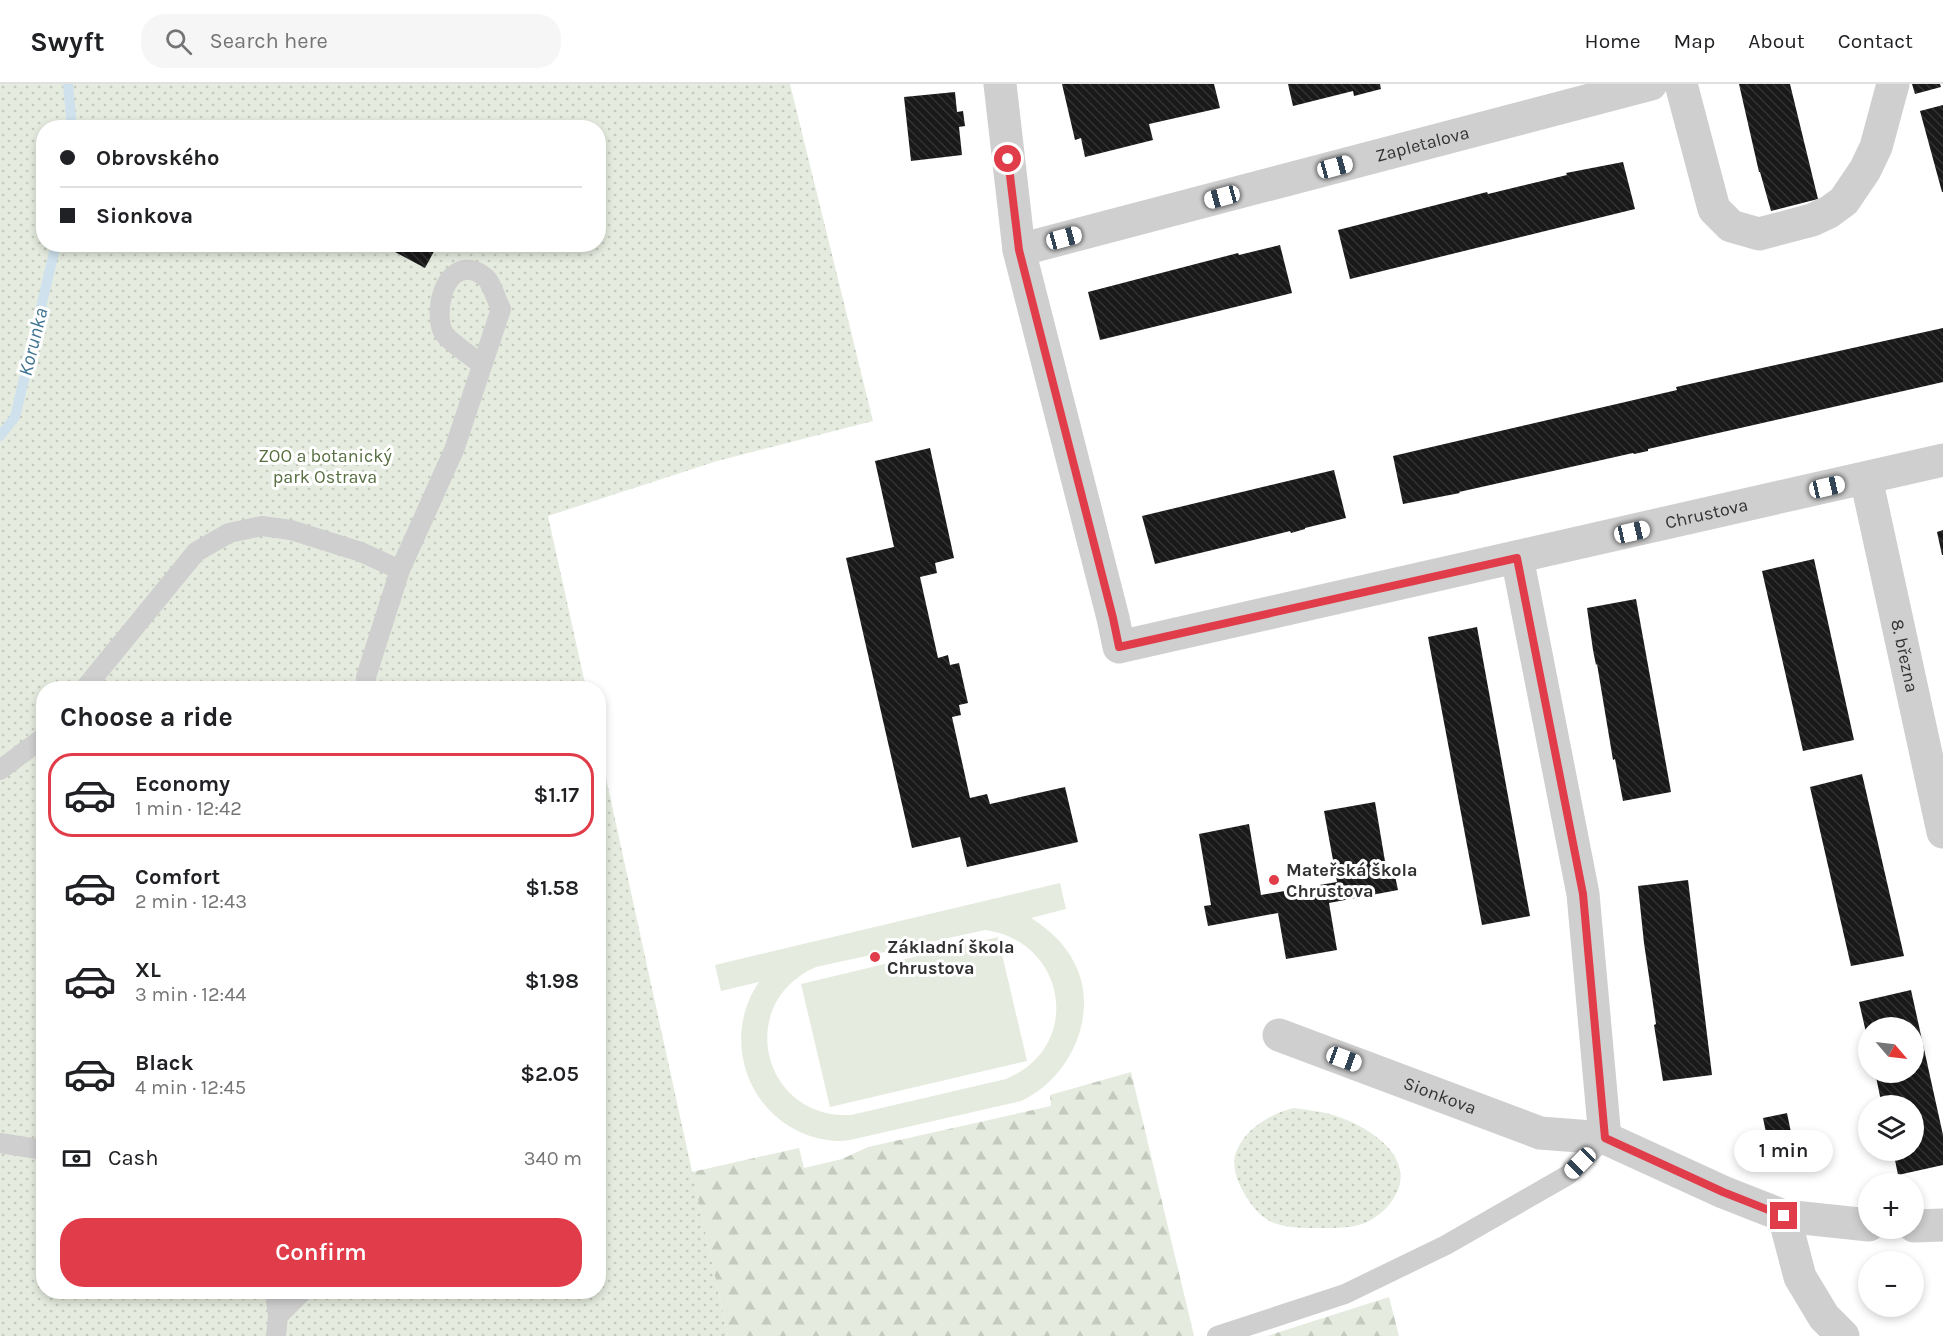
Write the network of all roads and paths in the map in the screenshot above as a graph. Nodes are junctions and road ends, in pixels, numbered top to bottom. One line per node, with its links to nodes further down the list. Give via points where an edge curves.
1 (1000, 84): 5 (street)
2 (1651, 84): 5 (street, Zapletalova)
3 (1681, 84): 4 (street, via 1714,209 1731,226 1759,234 1812,220 1844,201 1876,147)
4 (1893, 84)
5 (1019, 250): 9 (street, Chrustova, via 1119,647)
6 (482, 365): 10 (lane, via 454,450)
7 (1943, 460): 8 (street, Chrustova)
8 (1866, 478): 9 (street, Chrustova); 15 (street, 8. března)
9 (1517, 558): 17 (street, via 1583,894)
10 (400, 570): 11 (lane, via 361,552 291,530 262,526 229,533 196,552); 12 (lane)
11 (91, 681)
12 (366, 681)
13 (36, 743): 14 (lane)
14 (0, 770)
15 (1943, 832)
16 (1279, 1035): 17 (street, Sionkova, via 1540,1133)
17 (1605, 1138): 20 (street, Sionkova); 27 (lane, via 1568,1175 1446,1245 1345,1294)
18 (0, 1143): 19 (lane)
19 (36, 1149)
20 (1784, 1216): 21 (street); 28 (street, via 1800,1277 1824,1317)
21 (1858, 1224)
22 (1943, 1225): 23 (street)
23 (1924, 1226)
24 (275, 1299): 26 (lane)
25 (297, 1299): 26 (lane)
26 (277, 1326)
27 (1217, 1336)
28 (1843, 1336)

